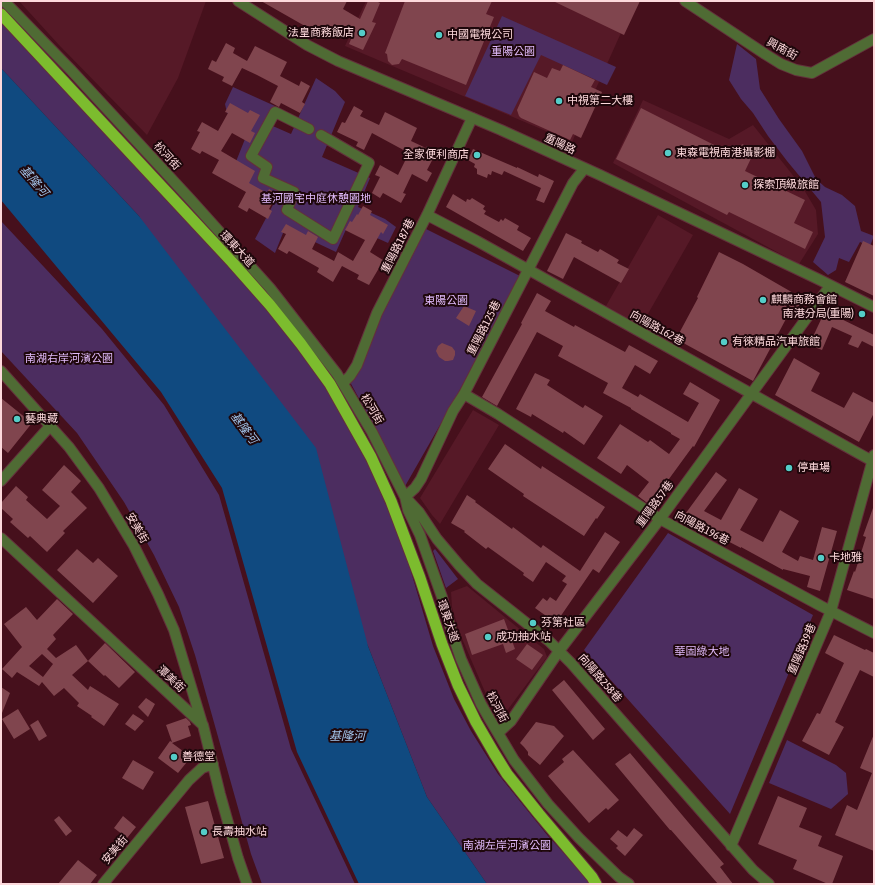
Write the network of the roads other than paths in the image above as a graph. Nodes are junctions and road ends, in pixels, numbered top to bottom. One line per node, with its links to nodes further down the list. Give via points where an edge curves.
1 (4, 1): 15 (street, 松河街, via 71,70 270,288)
2 (238, 1): 6 (street, 重陽路, via 307,45 338,61)
3 (685, 1): 5 (street, 興南街, via 781,64 796,70 812,73)
4 (1, 14): 33 (highway, 環東大道, via 232,262 297,338 330,384 371,457 391,501 442,644 476,722 507,774)
5 (874, 39)
6 (472, 118): 9 (street, 重陽路); 10 (street, 重陽路187巷)
7 (309, 129): 8 (street, via 275,112 251,156 267,166 263,178 294,192 287,210 333,238 369,163)
8 (321, 135)
9 (584, 169): 11 (street, 重陽路125巷, via 573,183); 12 (street, 重陽路)
10 (427, 215): 11 (street, 向陽路162巷); 15 (street, 重陽路187巷, via 377,313 357,365)
11 (528, 270): 16 (street, 重陽路125巷); 17 (street, 向陽路162巷)
12 (830, 286): 13 (street, 重陽路); 17 (street, 重陽路57巷)
13 (874, 307)
14 (1, 371): 18 (street, 安美街)
15 (343, 383): 21 (street, 松河街, via 372,432)
16 (464, 394): 21 (street, 重陽路125巷, via 453,411 421,479); 22 (street, 向陽路196巷)
17 (750, 394): 19 (street, 向陽路162巷); 22 (street, 重陽路57巷)
18 (51, 426): 20 (street); 27 (street, 安美街, via 70,447 99,488 134,546 174,630)
19 (873, 460): 24 (street, 重陽路39巷)
20 (1, 481)
21 (405, 497): 26 (street, 向陽路258巷, via 459,565 478,584); 28 (street, 松河街, via 461,659 481,704)
22 (660, 518): 24 (street, 向陽路196巷); 26 (street, 重陽路57巷)
23 (1, 538): 27 (street, 潭美街)
24 (831, 611): 25 (street, 向陽路196巷); 30 (street, 重陽路39巷)
25 (874, 633)
26 (559, 651): 28 (street, 重陽路57巷, via 511,721); 30 (street, 向陽路258巷)
27 (203, 725): 29 (street)
28 (498, 733): 34 (street, 松河街, via 514,760 548,804 579,838)
29 (213, 764): 31 (street, 安美街, via 202,768 189,780); 32 (street)
30 (731, 846): 35 (street, 向陽路258巷)
31 (103, 884)
32 (247, 884)
33 (596, 884)
34 (629, 884)
35 (769, 884)

